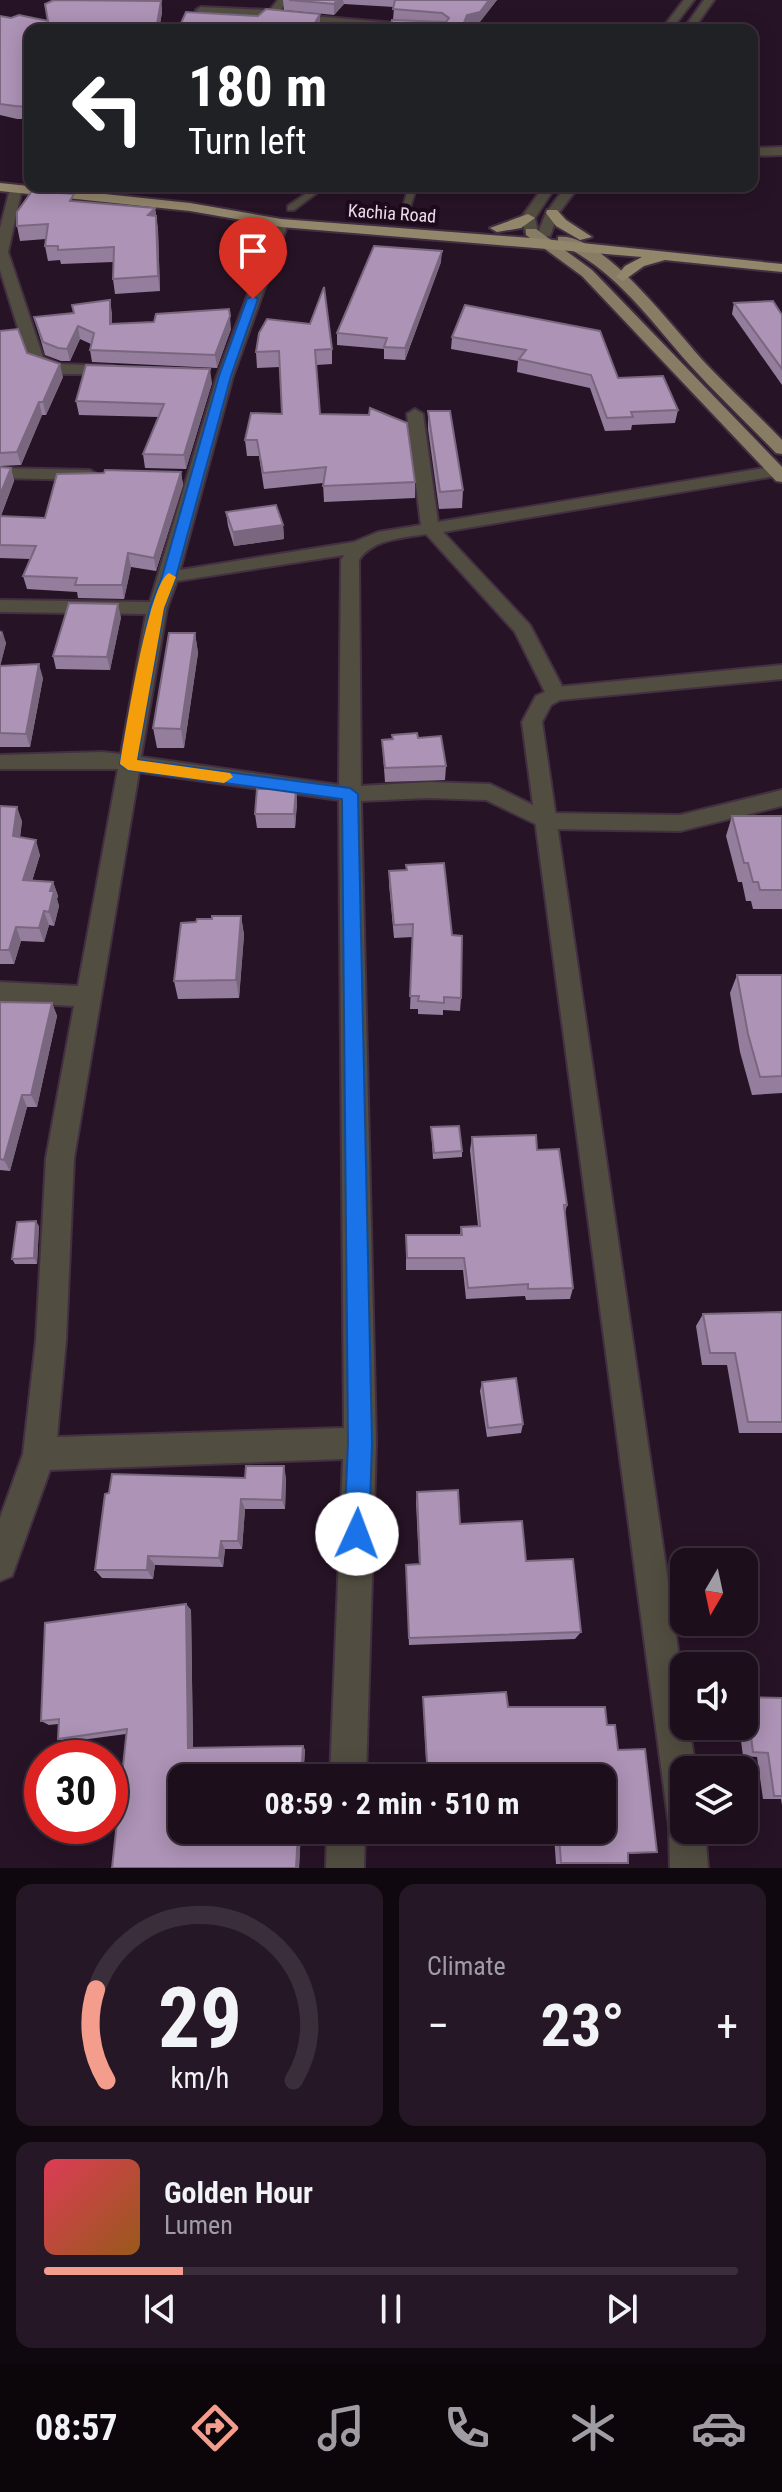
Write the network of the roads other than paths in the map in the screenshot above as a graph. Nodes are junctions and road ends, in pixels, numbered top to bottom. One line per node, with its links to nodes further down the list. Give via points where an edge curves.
1 (283, 0): 5 (street)
2 (688, 0): 6 (street)
3 (709, 0): 10 (street)
4 (201, 10): 5 (street)
5 (270, 13): 7 (street)
6 (675, 18): 8 (street); 9 (street)
7 (341, 24)
8 (670, 24)
9 (689, 24)
10 (692, 24)
11 (782, 151): 12 (street)
12 (758, 152)
13 (0, 176): 14 (highway)
14 (24, 179)
15 (0, 187): 16 (highway, Kachia Road)
16 (16, 189): 17 (highway, Kachia Road); 38 (street, via 1,252 36,360 58,369)
17 (24, 190)
18 (45, 192): 27 (highway, Kachia Road)
19 (133, 192): 24 (highway)
20 (313, 192): 27 (lane)
21 (411, 192): 30 (lane)
22 (546, 192): 25 (street)
23 (569, 192): 25 (street); 29 (street)
24 (259, 205)
25 (536, 205): 31 (street)
26 (319, 210): 27 (highway, Kachia Road)
27 (282, 212): 31 (highway, Kachia Road); 45 (street, via 217,375)
28 (346, 213): 30 (highway, Kachia Road)
29 (552, 213): 31 (street); 32 (highway)
30 (402, 219): 31 (highway, Kachia Road, via 516,225)
31 (537, 232): 32 (main road); 40 (main road, via 587,273)
32 (585, 243): 33 (highway); 37 (main road)
33 (629, 248): 34 (highway); 35 (highway)
34 (668, 257): 36 (highway); 37 (highway, via 641,262)
35 (782, 258)
36 (782, 268)
37 (623, 277): 40 (main road)
38 (134, 372)
39 (415, 414): 43 (street)
40 (780, 466): 43 (street)
41 (0, 473): 42 (street)
42 (106, 475)
43 (430, 528): 44 (street, via 384,536); 49 (street, via 523,629)
44 (358, 547): 45 (street); 52 (street, via 350,560)
45 (169, 577): 47 (street)
46 (0, 606): 47 (street)
47 (157, 608): 51 (street)
48 (782, 672): 49 (street)
49 (556, 694): 54 (street, via 543,701 532,722)
50 (0, 762): 51 (street, via 102,759)
51 (128, 764): 52 (street); 56 (street)
52 (350, 794): 54 (street, via 490,792); 57 (street)
53 (782, 798): 54 (street, via 680,823)
54 (546, 821): 60 (street)
55 (0, 992): 56 (street)
56 (88, 997): 58 (street, via 60,1158)
57 (360, 1443): 58 (street); 61 (street)
58 (39, 1454): 59 (street)
59 (0, 1564)
60 (675, 1756)
61 (349, 1764)
62 (346, 1844): 64 (street)
63 (687, 1844): 65 (street)
64 (345, 1868)
65 (689, 1868)

